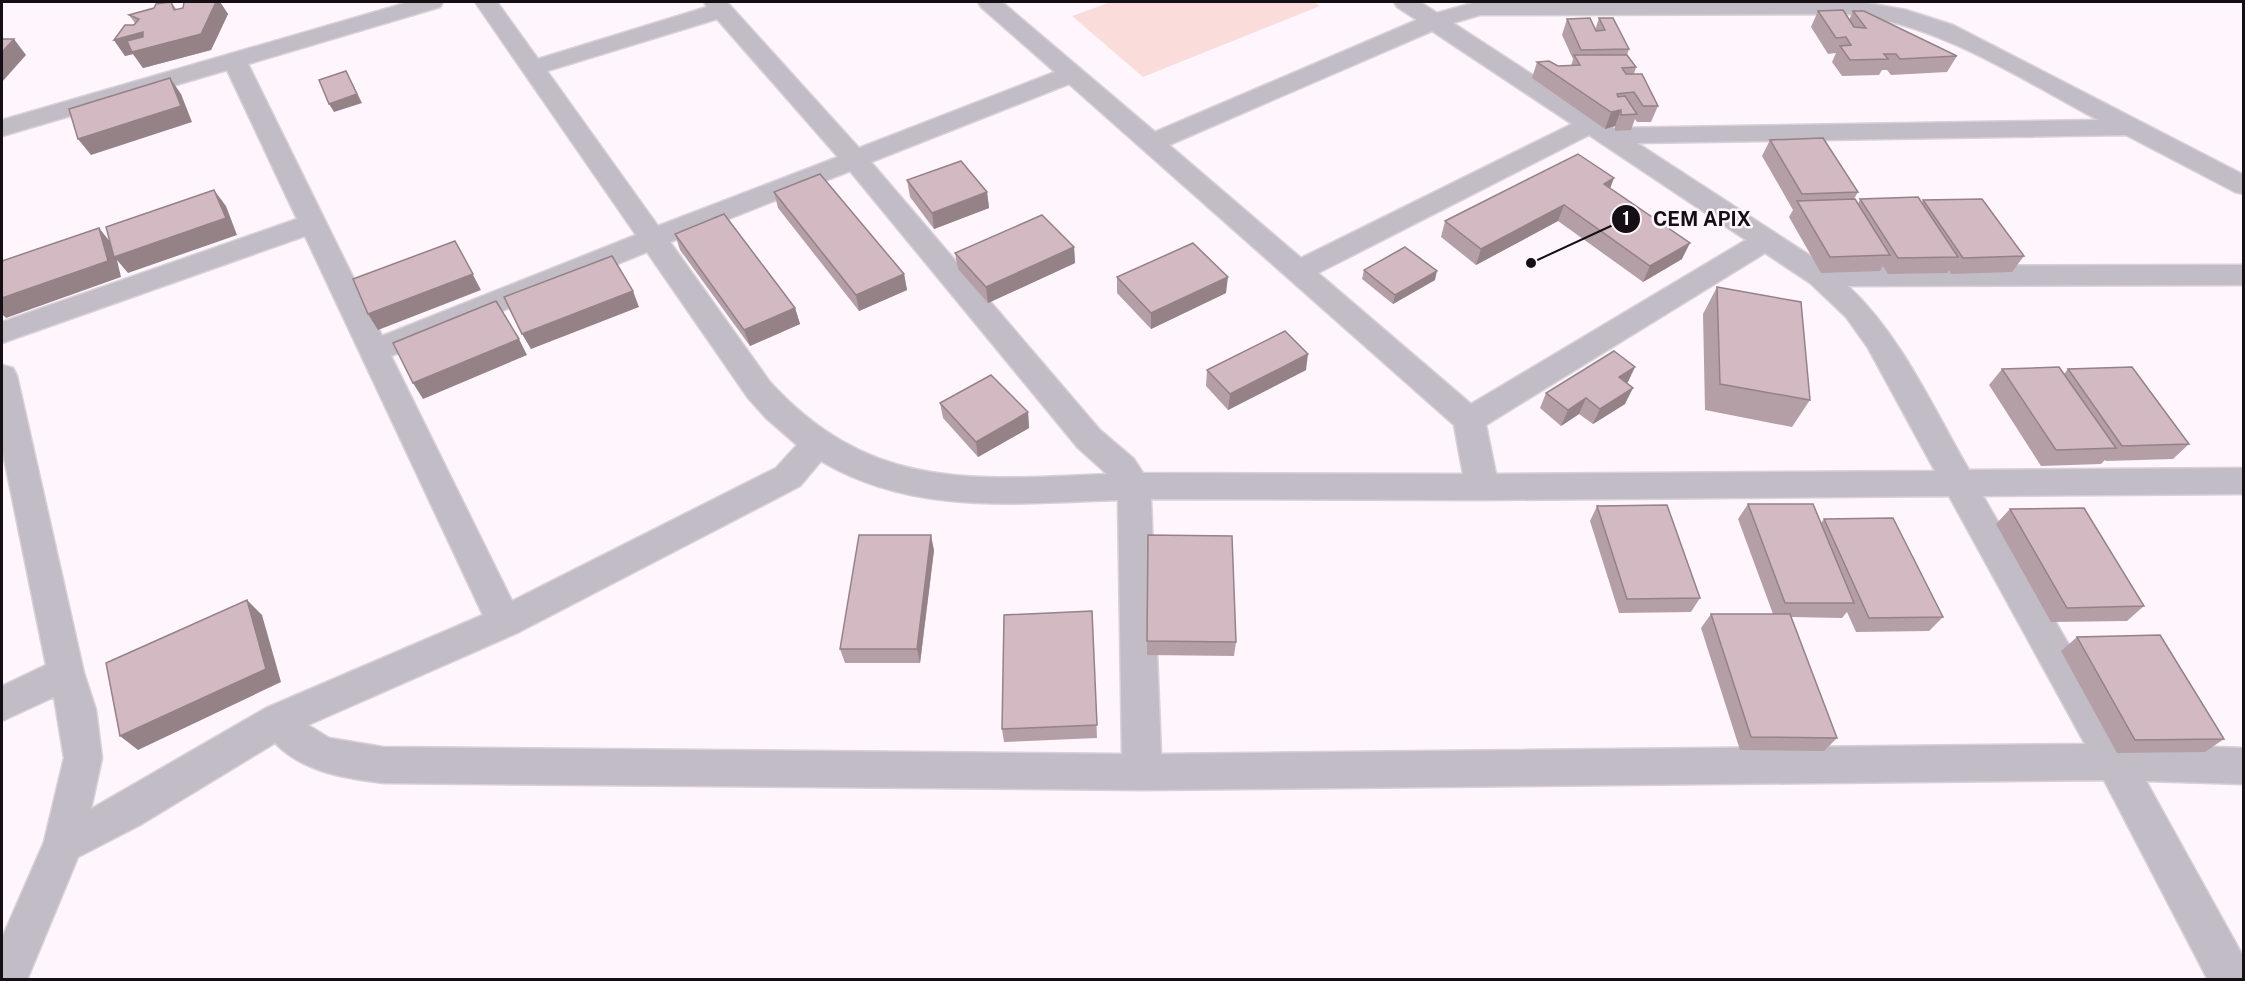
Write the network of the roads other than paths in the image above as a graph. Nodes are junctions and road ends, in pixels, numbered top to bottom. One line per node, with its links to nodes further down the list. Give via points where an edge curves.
1 (368, 2): 7 (street)
2 (432, 2): 7 (street)
3 (486, 2): 10 (street)
4 (989, 2): 11 (street)
5 (1405, 2): 8 (street)
6 (718, 6): 10 (street); 16 (street)
7 (398, 11): 9 (street)
8 (1435, 21): 12 (street, via 1478,8 1880,10 1945,30); 14 (street); 15 (street)
9 (234, 60): 13 (street); 18 (street)
10 (533, 68): 19 (street)
11 (1072, 74): 15 (street); 16 (street)
12 (2127, 127): 14 (street); 17 (street)
13 (2, 128)
14 (1598, 131): 20 (street); 21 (street)
15 (1152, 143): 21 (street)
16 (856, 161): 19 (street); 31 (street, via 1089,439 1122,468)
17 (2244, 186)
18 (313, 223): 24 (street); 25 (street)
19 (652, 239): 25 (street); 28 (street, via 779,415)
20 (1766, 240): 23 (street); 27 (street)
21 (1298, 271): 27 (street)
22 (2244, 275): 23 (street)
23 (1820, 276): 30 (street, via 1856,310 1880,342)
24 (2, 333)
25 (375, 351): 33 (street)
26 (2, 376): 34 (street)
27 (1469, 420): 32 (street)
28 (816, 444): 31 (street, via 876,473 937,487 988,492); 33 (street, via 788,477)
29 (2244, 481): 30 (street)
30 (1957, 483): 32 (street); 37 (street)
31 (1134, 486): 32 (street); 39 (street)
32 (1482, 487)
33 (504, 622): 36 (street)
34 (66, 673): 35 (street); 40 (street, via 77,710 83,758)
35 (2, 704)
36 (279, 720): 39 (street, via 292,738 309,748 338,759 383,765); 40 (street, via 126,812)
37 (2115, 762): 38 (street); 39 (street); 42 (street)
38 (2244, 766)
39 (1142, 772)
40 (64, 843): 41 (street)
41 (5, 980)
42 (2232, 980)

